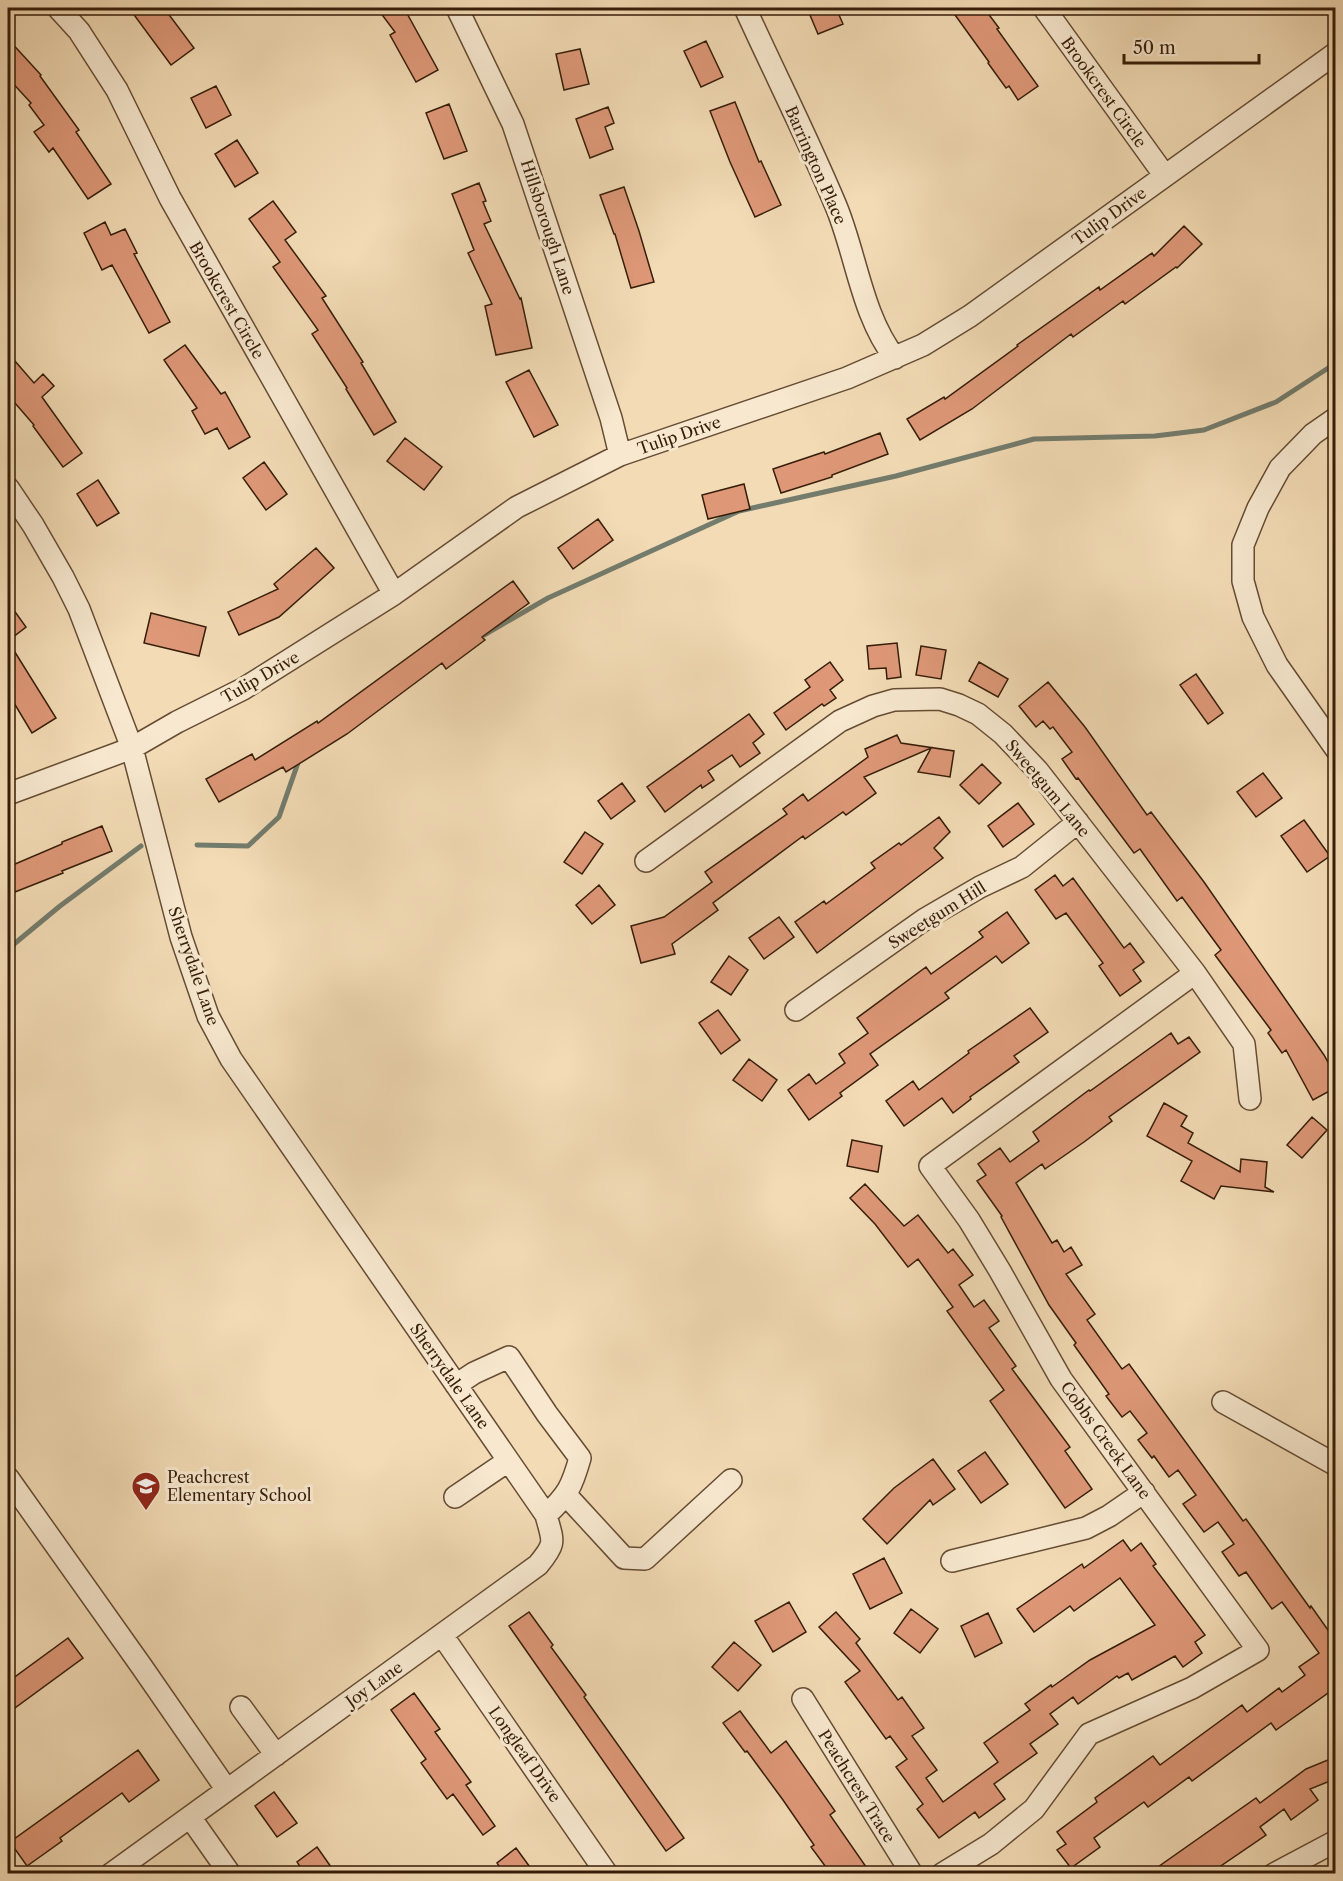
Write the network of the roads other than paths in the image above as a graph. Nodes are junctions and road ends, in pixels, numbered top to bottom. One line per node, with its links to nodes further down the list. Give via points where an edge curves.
1 (58, 8): 11 (street, Brookcrest Circle, via 79,31 117,90 170,198)
2 (457, 8): 9 (street, Hillsborough Lane, via 513,124)
3 (745, 8): 7 (street, Barrington Place, via 837,208 862,289 884,344)
4 (1044, 8): 6 (street, Brookcrest Circle)
5 (1335, 53): 6 (street, Tulip Drive)
6 (1165, 176): 7 (street, Tulip Drive, via 970,316)
7 (895, 358): 9 (street, Tulip Drive)
8 (1335, 418): 13 (street, via 1280,468 1243,545 1243,581 1253,617 1277,665)
9 (620, 455): 11 (street, Tulip Drive, via 517,507)
10 (8, 488): 12 (street, Sherrydale Lane, via 79,609)
11 (394, 594): 12 (street, Tulip Drive, via 243,689)
12 (132, 748): 14 (street, Tulip Drive); 20 (street, Sherrydale Lane, via 181,937 208,1016 231,1059)
13 (1335, 749)
14 (8, 794)
15 (1078, 822): 16 (street, Sweetgum Lane, via 1038,771 978,714 940,699 894,700 840,721); 17 (street, Sweetgum Lane); 18 (street, Sweetgum Hill, via 1022,867 925,919)
16 (646, 861)
17 (1195, 973): 19 (street, Sweetgum Lane, via 1244,1044); 26 (street, Cobbs Creek Lane, via 930,1166 969,1220 1061,1379)
18 (796, 1010)
19 (1250, 1099)
20 (456, 1385): 23 (street, Sherrydale Lane); 27 (street, via 508,1358 580,1458)
21 (1223, 1402): 22 (street)
22 (1332, 1456)
23 (508, 1461): 28 (street); 29 (street, Joy Lane)
24 (8, 1478): 35 (street)
25 (731, 1480): 27 (street, via 645,1559 624,1558)
26 (1144, 1492): 30 (street, via 1086,1528); 42 (street, Cobbs Creek Lane, via 1258,1650 1192,1688 1089,1734 1034,1809 991,1844)
27 (566, 1495): 29 (street)
28 (455, 1497)
29 (546, 1515): 31 (street, Joy Lane, via 553,1543 538,1565)
30 (952, 1561)
31 (442, 1635): 34 (street, Joy Lane); 40 (street, Longleaf Drive)
32 (802, 1699): 41 (street, Peachcrest Trace)
33 (241, 1707): 34 (street)
34 (276, 1755): 35 (street, Joy Lane)
35 (227, 1790): 36 (street, Joy Lane)
36 (190, 1817): 38 (street, Joy Lane); 39 (street)
37 (1335, 1841): 43 (street)
38 (111, 1874)
39 (230, 1874)
40 (607, 1874)
41 (912, 1874)
42 (942, 1874)
43 (1274, 1874)

